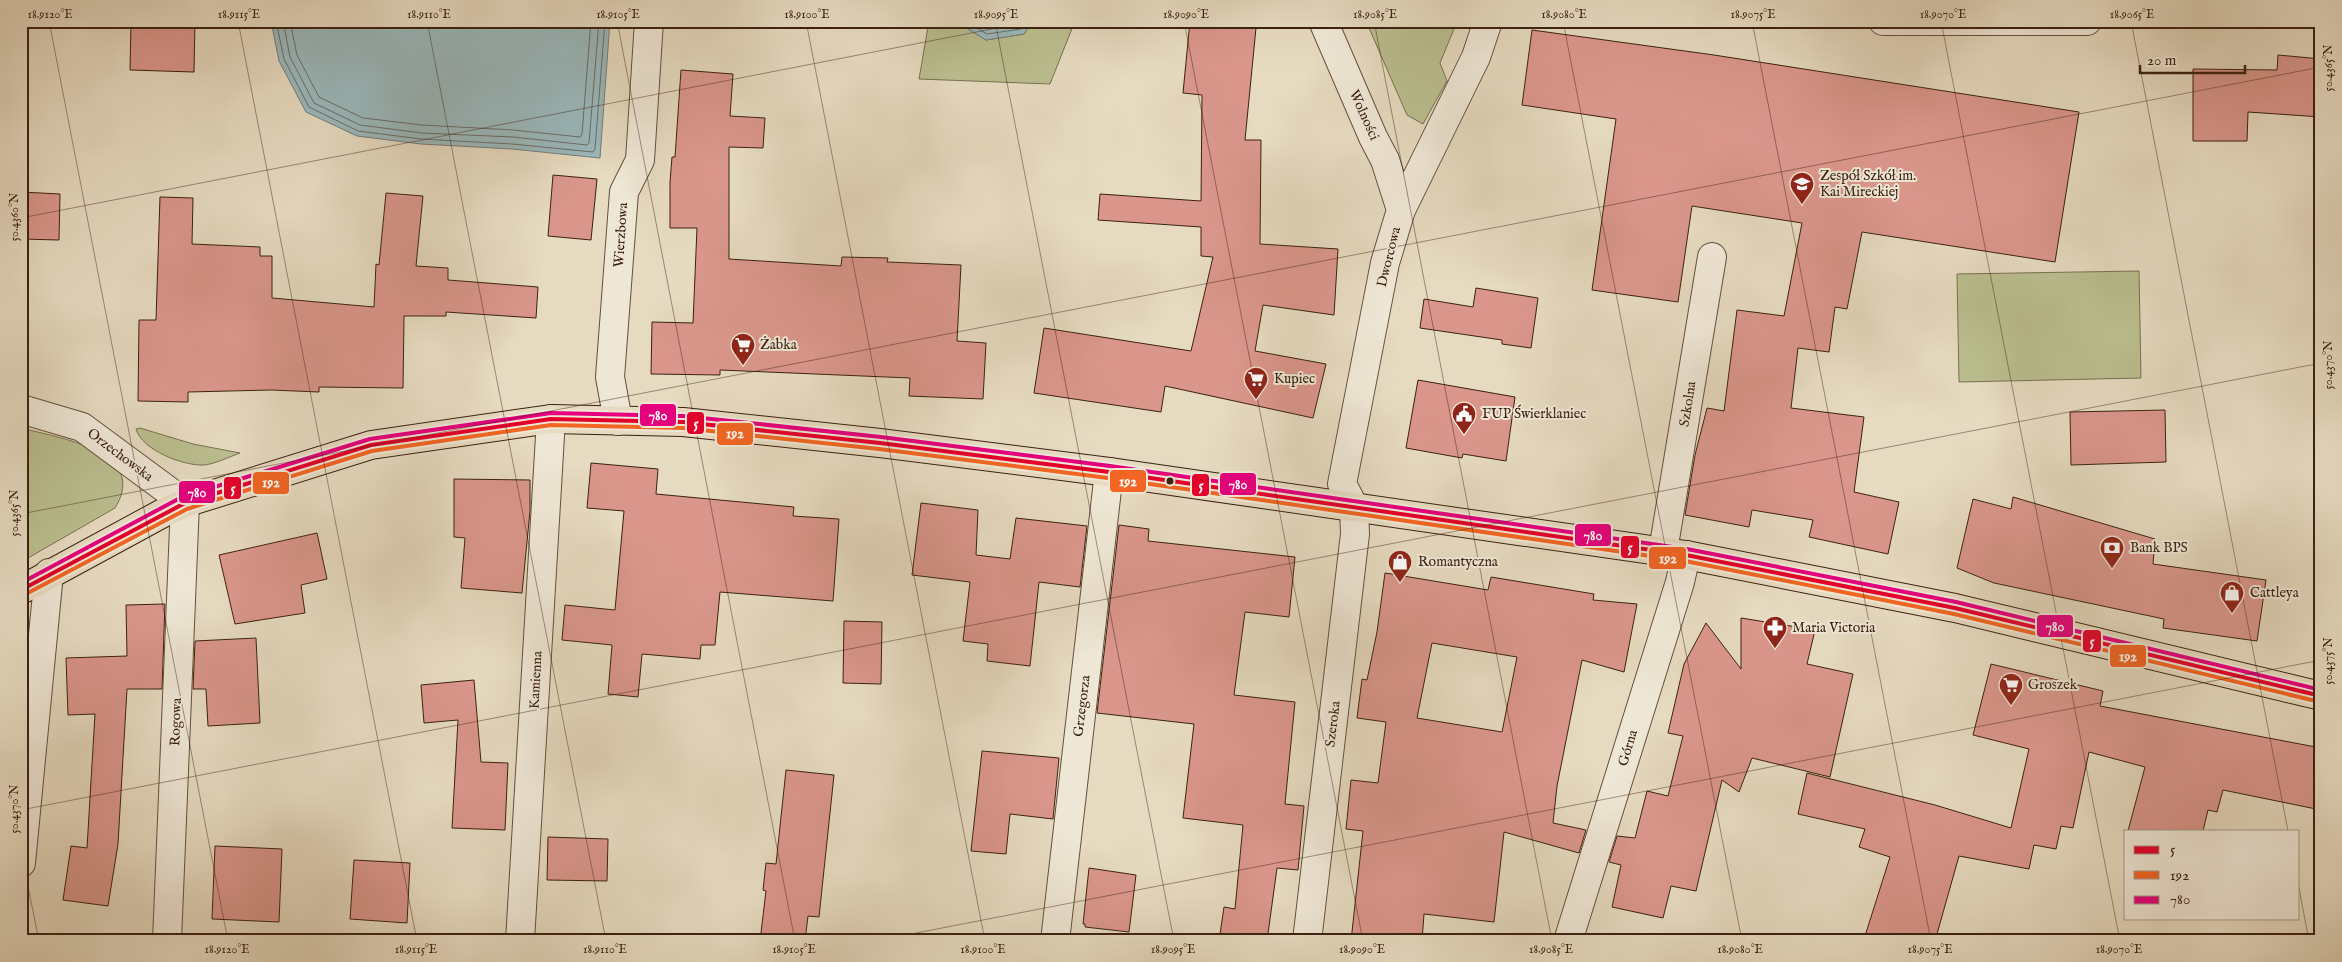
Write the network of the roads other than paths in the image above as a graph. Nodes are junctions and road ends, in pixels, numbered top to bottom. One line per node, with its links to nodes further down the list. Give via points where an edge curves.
1 (649, 21): 10 (street, Wierzbowa, via 640,160 624,192 610,376)
2 (1324, 21): 6 (street, Wolności, via 1385,160)
3 (1488, 21): 6 (street, Dworcowa, via 1476,57)
4 (1883, 21): 5 (street)
5 (2087, 21)
6 (1401, 210): 13 (street, Dworcowa, via 1385,263 1342,484)
7 (1712, 256): 14 (street, Szkolna)
8 (21, 409): 12 (street, Orzechowska, via 82,426)
9 (552, 419): 10 (main road); 12 (main road, via 371,445); 20 (street, Kamienna)
10 (618, 421): 11 (main road, via 692,423)
11 (1109, 472): 13 (main road); 21 (street, Grzegorza)
12 (185, 503): 15 (main road); 19 (street, Rogowa)
13 (1354, 507): 14 (main road); 22 (street, Szeroka, via 1355,534)
14 (1674, 553): 17 (main road, via 1955,608); 23 (street, Górna, via 1677,592)
15 (49, 573): 16 (main road); 18 (street)
16 (21, 590)
17 (2321, 696)
18 (21, 863)
19 (167, 941)
20 (520, 941)
21 (1055, 941)
22 (1308, 941)
23 (1568, 941)

